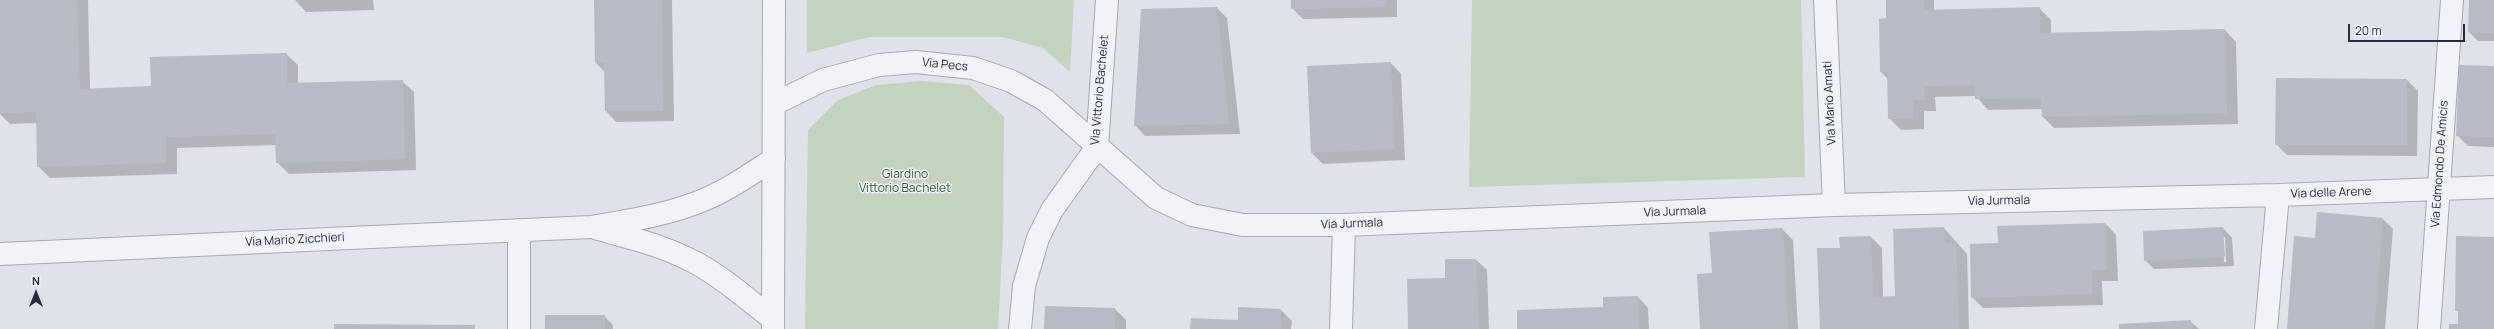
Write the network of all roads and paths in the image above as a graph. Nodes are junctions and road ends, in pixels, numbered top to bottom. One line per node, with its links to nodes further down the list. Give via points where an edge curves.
1 (774, 0): 5 (street)
2 (1107, 0): 6 (street, Via Vittorio Bachelet)
3 (1825, 0): 11 (street, Via Mario Amati)
4 (2452, 0): 9 (street, Via Edmondo De Amicis)
5 (774, 104): 6 (street, Via Pecs, via 823,80 858,69 898,63 954,65 987,72 1029,90 1056,109); 7 (street)
6 (1097, 147): 12 (street, Via Jurmala, via 1156,198 1192,215 1243,225); 18 (street, Via Vittorio Bachelet, via 1052,210 1038,238 1024,286)
7 (774, 159): 13 (street, Via Mario Zicchieri, via 724,190 697,203 645,218); 16 (street)
8 (2494, 187): 9 (street, Via delle Arene)
9 (2438, 190): 10 (street, Via delle Arene); 21 (street, Via Edmondo De Amicis)
10 (2278, 195): 11 (street, Via Jurmala); 20 (street, Via delle Arene)
11 (1834, 205): 12 (street, Via Jurmala)
12 (1344, 225): 19 (street)
13 (591, 227): 14 (street, Via Mario Zicchieri); 16 (street, Via Mario Zicchieri, via 643,241 691,260 715,274)
14 (519, 230): 15 (street, Via Mario Zicchieri); 17 (street)
15 (0, 254)
16 (773, 324)
17 (519, 329)
18 (1020, 329)
19 (1341, 329)
20 (2266, 329)
21 (2428, 329)

